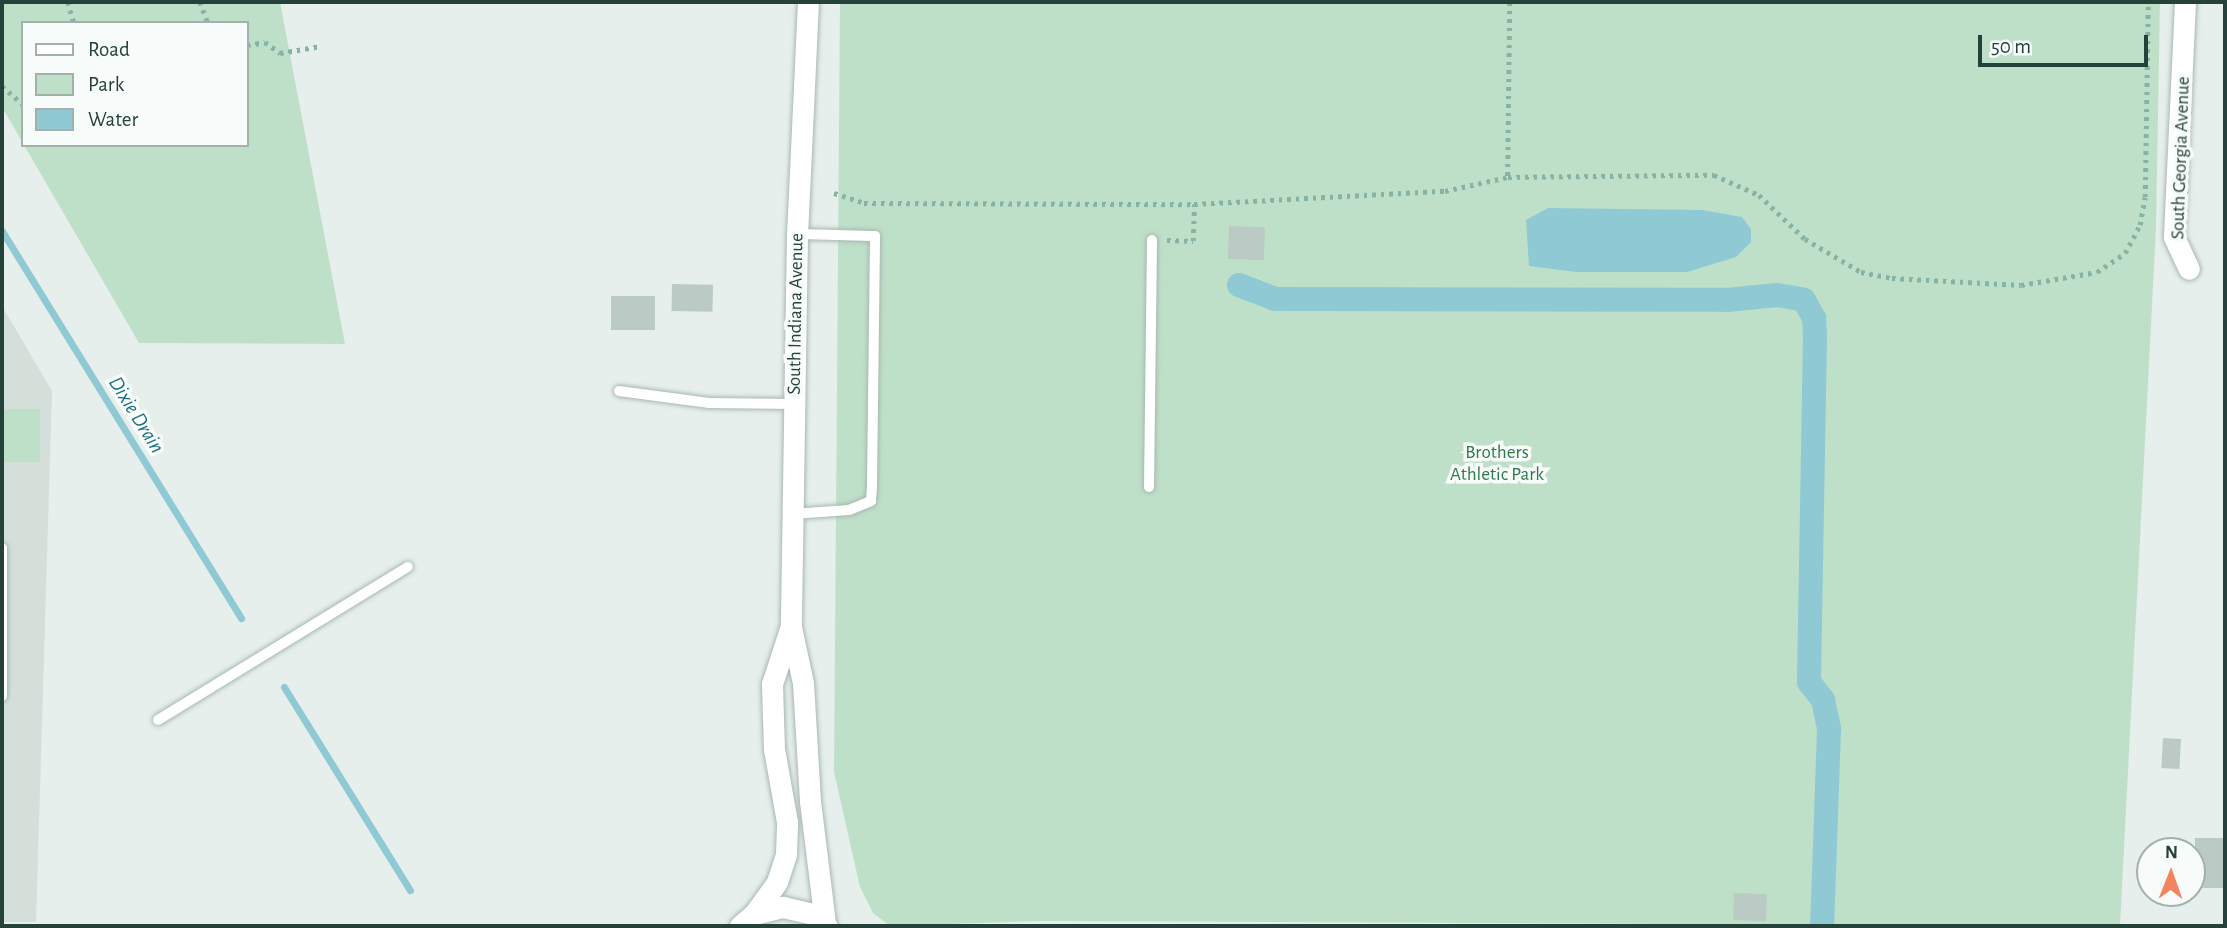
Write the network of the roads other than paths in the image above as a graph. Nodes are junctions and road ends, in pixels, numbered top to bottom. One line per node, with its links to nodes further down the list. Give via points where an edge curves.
1 (808, 2): 3 (main road, South Indiana Avenue)
2 (2185, 2): 5 (main road, South Georgia Avenue, via 2174,237)
3 (797, 234): 7 (main road, South Indiana Avenue); 9 (lane, via 875,236 872,485 871,501 849,510)
4 (1152, 240): 8 (lane)
5 (2189, 270)
6 (619, 391): 7 (lane, via 709,402)
7 (794, 404): 9 (main road, South Indiana Avenue)
8 (1149, 487)
9 (792, 514): 12 (main road, South Indiana Avenue)
10 (2, 548): 13 (lane)
11 (408, 568): 14 (lane)
12 (791, 627): 15 (main road, South Indiana Avenue, via 772,684 786,854 777,882); 16 (main road, South Indiana Avenue, via 803,683 810,802)
13 (2, 696)
14 (158, 720)
15 (741, 923): 16 (main road, via 783,906 799,908)
16 (826, 925)

